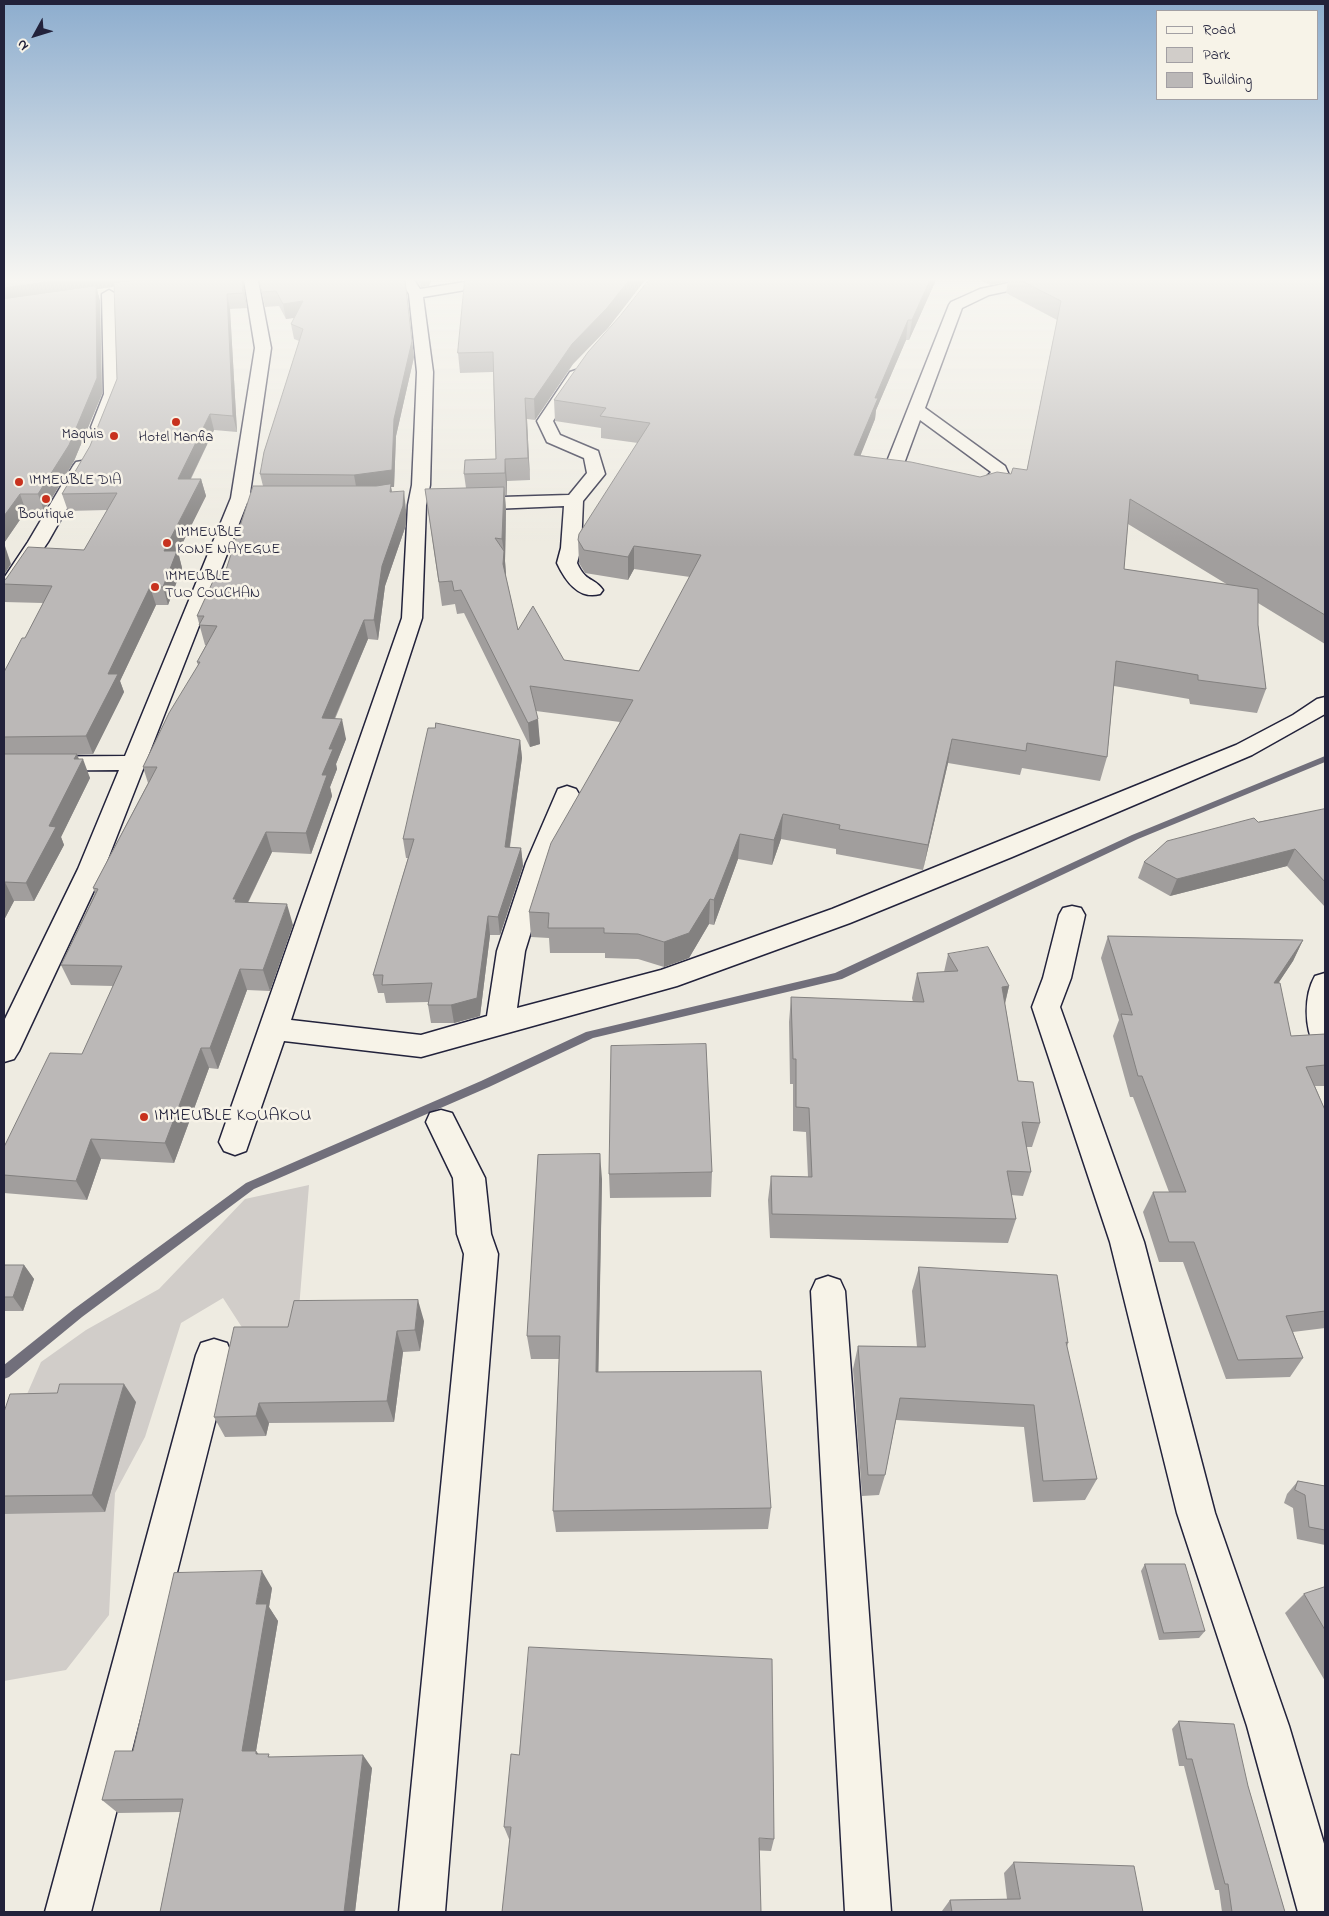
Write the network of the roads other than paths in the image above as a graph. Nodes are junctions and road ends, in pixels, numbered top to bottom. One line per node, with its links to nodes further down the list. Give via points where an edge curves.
1 (110, 369): 15 (street, via 112,394 90,449 38,542)
2 (260, 369): 10 (street)
3 (425, 369): 12 (street)
4 (581, 369): 13 (street, via 545,421 554,438 592,455 596,474)
5 (931, 369): 6 (street)
6 (915, 410): 7 (street, via 893,469 895,474); 8 (street, via 998,470 1000,475 981,491)
7 (932, 482)
8 (959, 488)
9 (395, 496): 12 (street)
10 (240, 498): 11 (street); 17 (street)
11 (310, 498)
12 (430, 500): 13 (street); 23 (street, via 412,618)
13 (574, 500): 14 (street, via 567,564 575,580)
14 (593, 590)
15 (4, 592)
16 (1325, 704): 22 (street, via 1244,750 841,916 667,979)
17 (134, 763): 18 (street); 25 (street, via 91,869)
18 (4, 764)
19 (567, 794): 22 (street, via 538,863 511,951)
20 (1072, 915): 33 (street, via 1057,978 1048,998 1048,1015 1127,1242 1196,1513 1268,1726)
21 (1325, 983): 24 (street, via 1321,1017)
22 (500, 1023): 23 (street, via 421,1046)
23 (273, 1029): 27 (street)
24 (1325, 1039)
25 (4, 1051)
26 (441, 1122): 31 (street, via 468,1178 474,1234 481,1254)
27 (234, 1142)
28 (828, 1291): 32 (street)
29 (214, 1355): 30 (street)
30 (68, 1912)
31 (422, 1912)
32 (868, 1912)
33 (1321, 1912)

